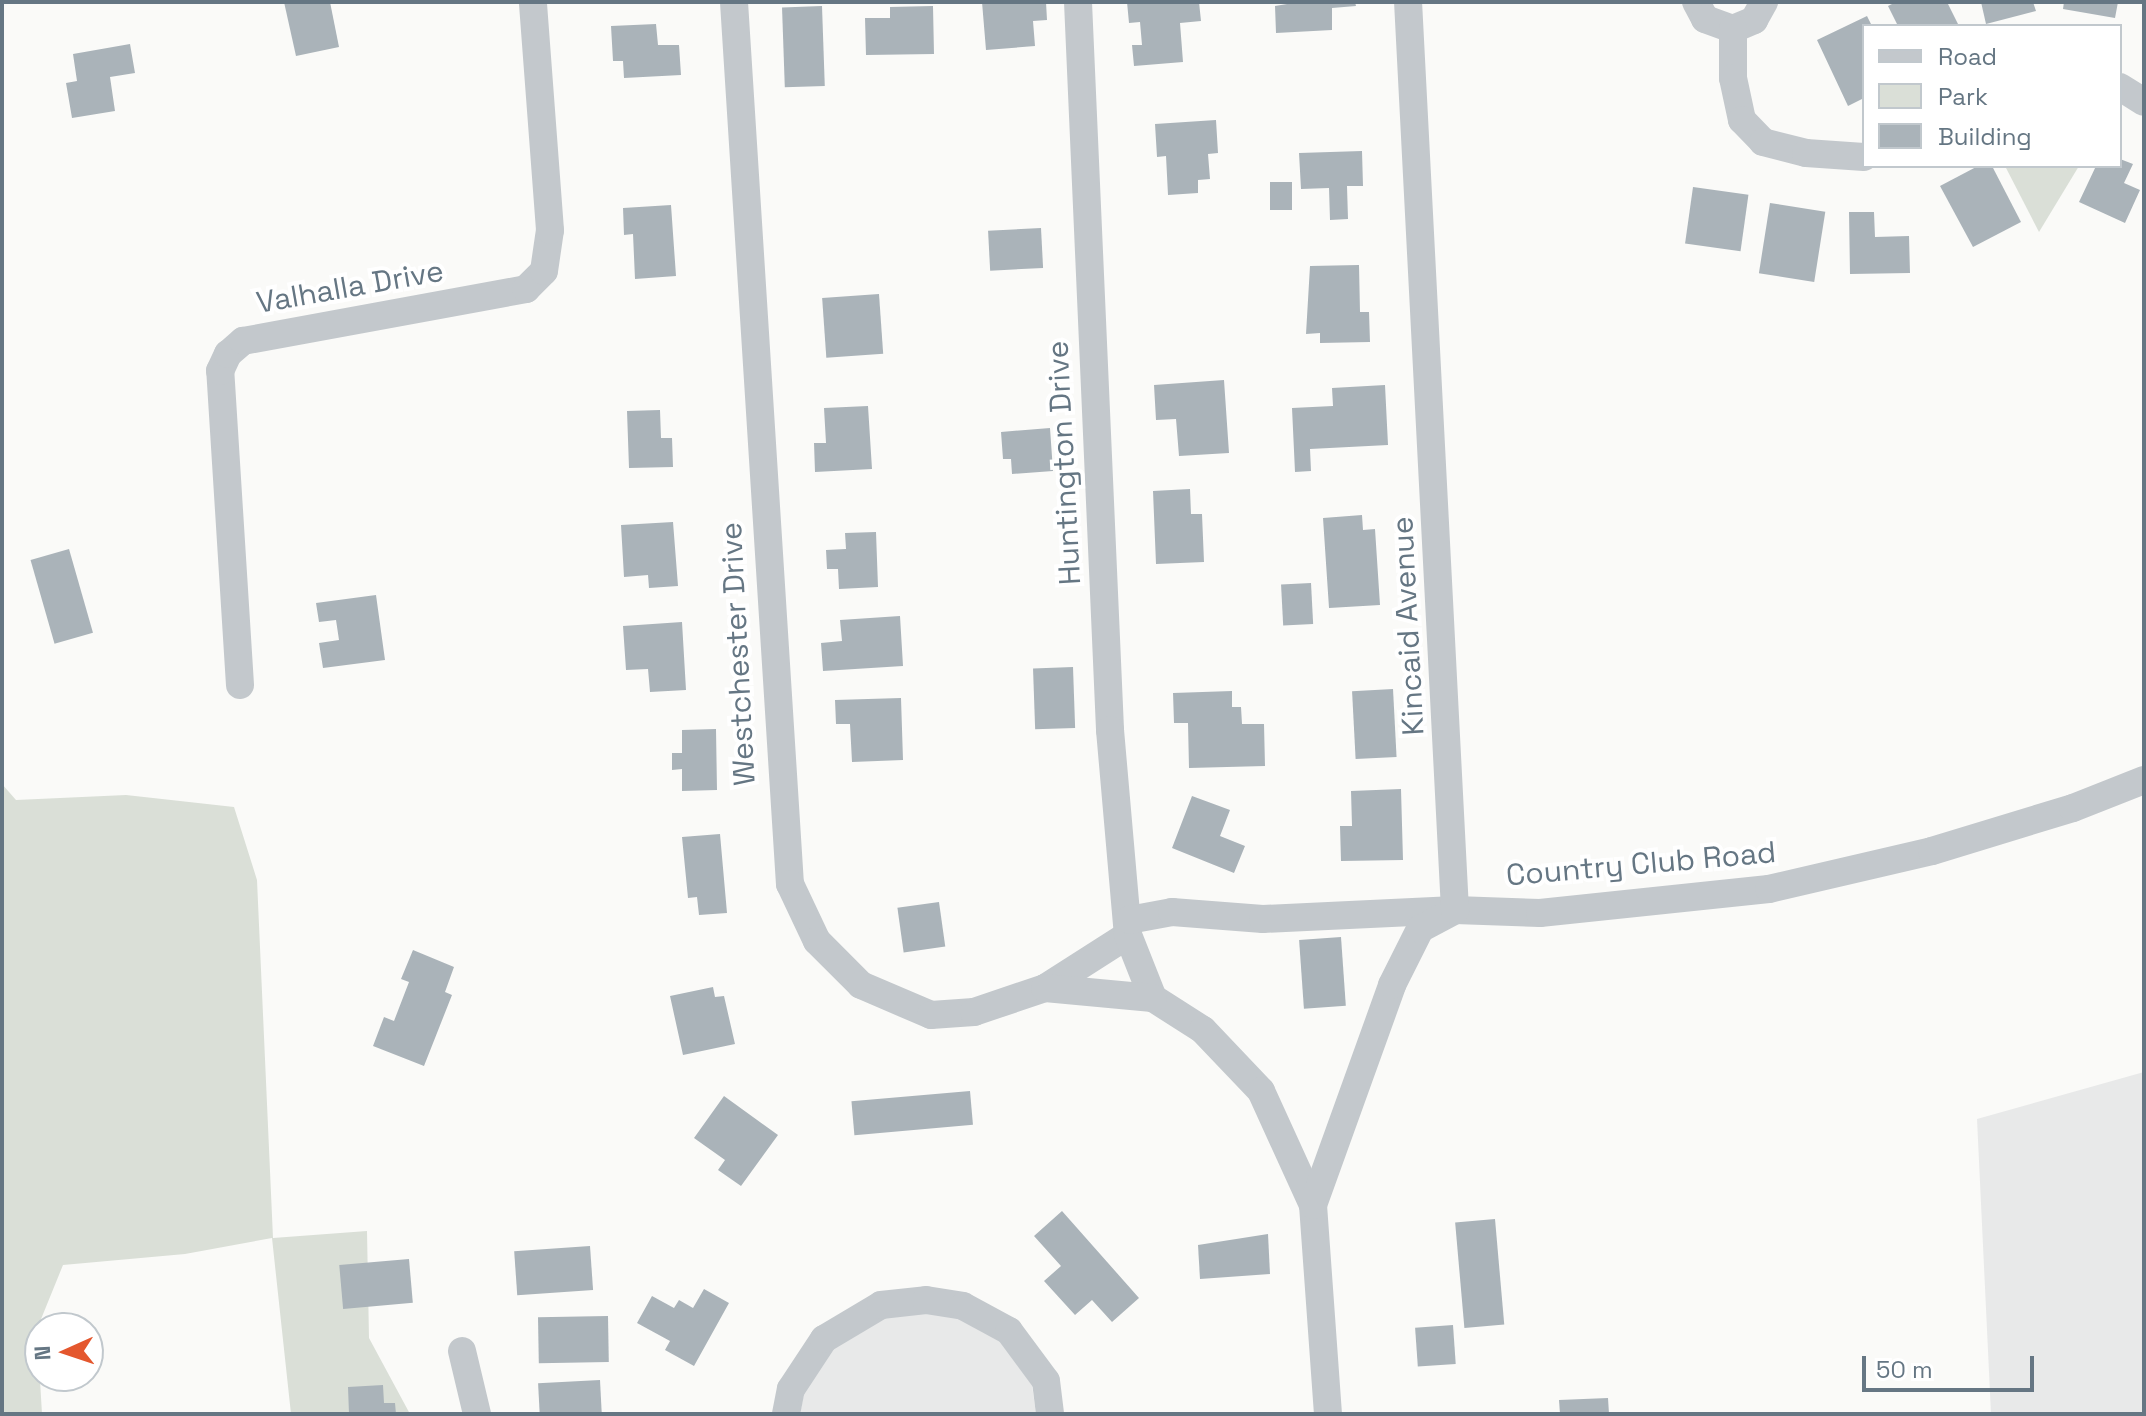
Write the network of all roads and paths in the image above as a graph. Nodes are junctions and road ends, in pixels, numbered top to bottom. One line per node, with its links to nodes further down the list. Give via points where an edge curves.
1 (533, 2): 11 (street, Valhalla Drive, via 550,230 544,271 526,289 243,341 220,371)
2 (734, 2): 15 (street, Westchester Drive, via 790,884 817,941 861,985 901,1006 931,1015 974,1012)
3 (1078, 2): 14 (street, Huntington Drive, via 1110,730)
4 (1408, 2): 13 (street, Kincaid Avenue)
5 (1696, 2): 7 (street, via 1705,19)
6 (1764, 2): 7 (street, via 1754,20)
7 (1733, 29): 10 (street, via 1733,78 1742,120 1763,142 1806,153)
8 (2122, 88): 9 (street)
9 (2144, 102)
10 (1862, 157)
11 (240, 685)
12 (2144, 780): 13 (street, Country Club Road, via 2073,808 1932,851 1769,889 1540,913)
13 (1455, 910): 14 (street, Country Club Road, via 1263,919 1172,912); 17 (street, via 1420,929 1392,985)
14 (1129, 928): 15 (street, Westchester Drive); 16 (street, Huntington Drive)
15 (1045, 988): 16 (street)
16 (1153, 998): 17 (street, via 1203,1030 1261,1091)
17 (1313, 1205): 22 (street)
18 (462, 1351): 19 (street)
19 (477, 1414)
20 (786, 1414): 21 (street, via 791,1389 824,1339 881,1305 926,1300 963,1306 1009,1331 1046,1381)
21 (1050, 1414)
22 (1328, 1414)

